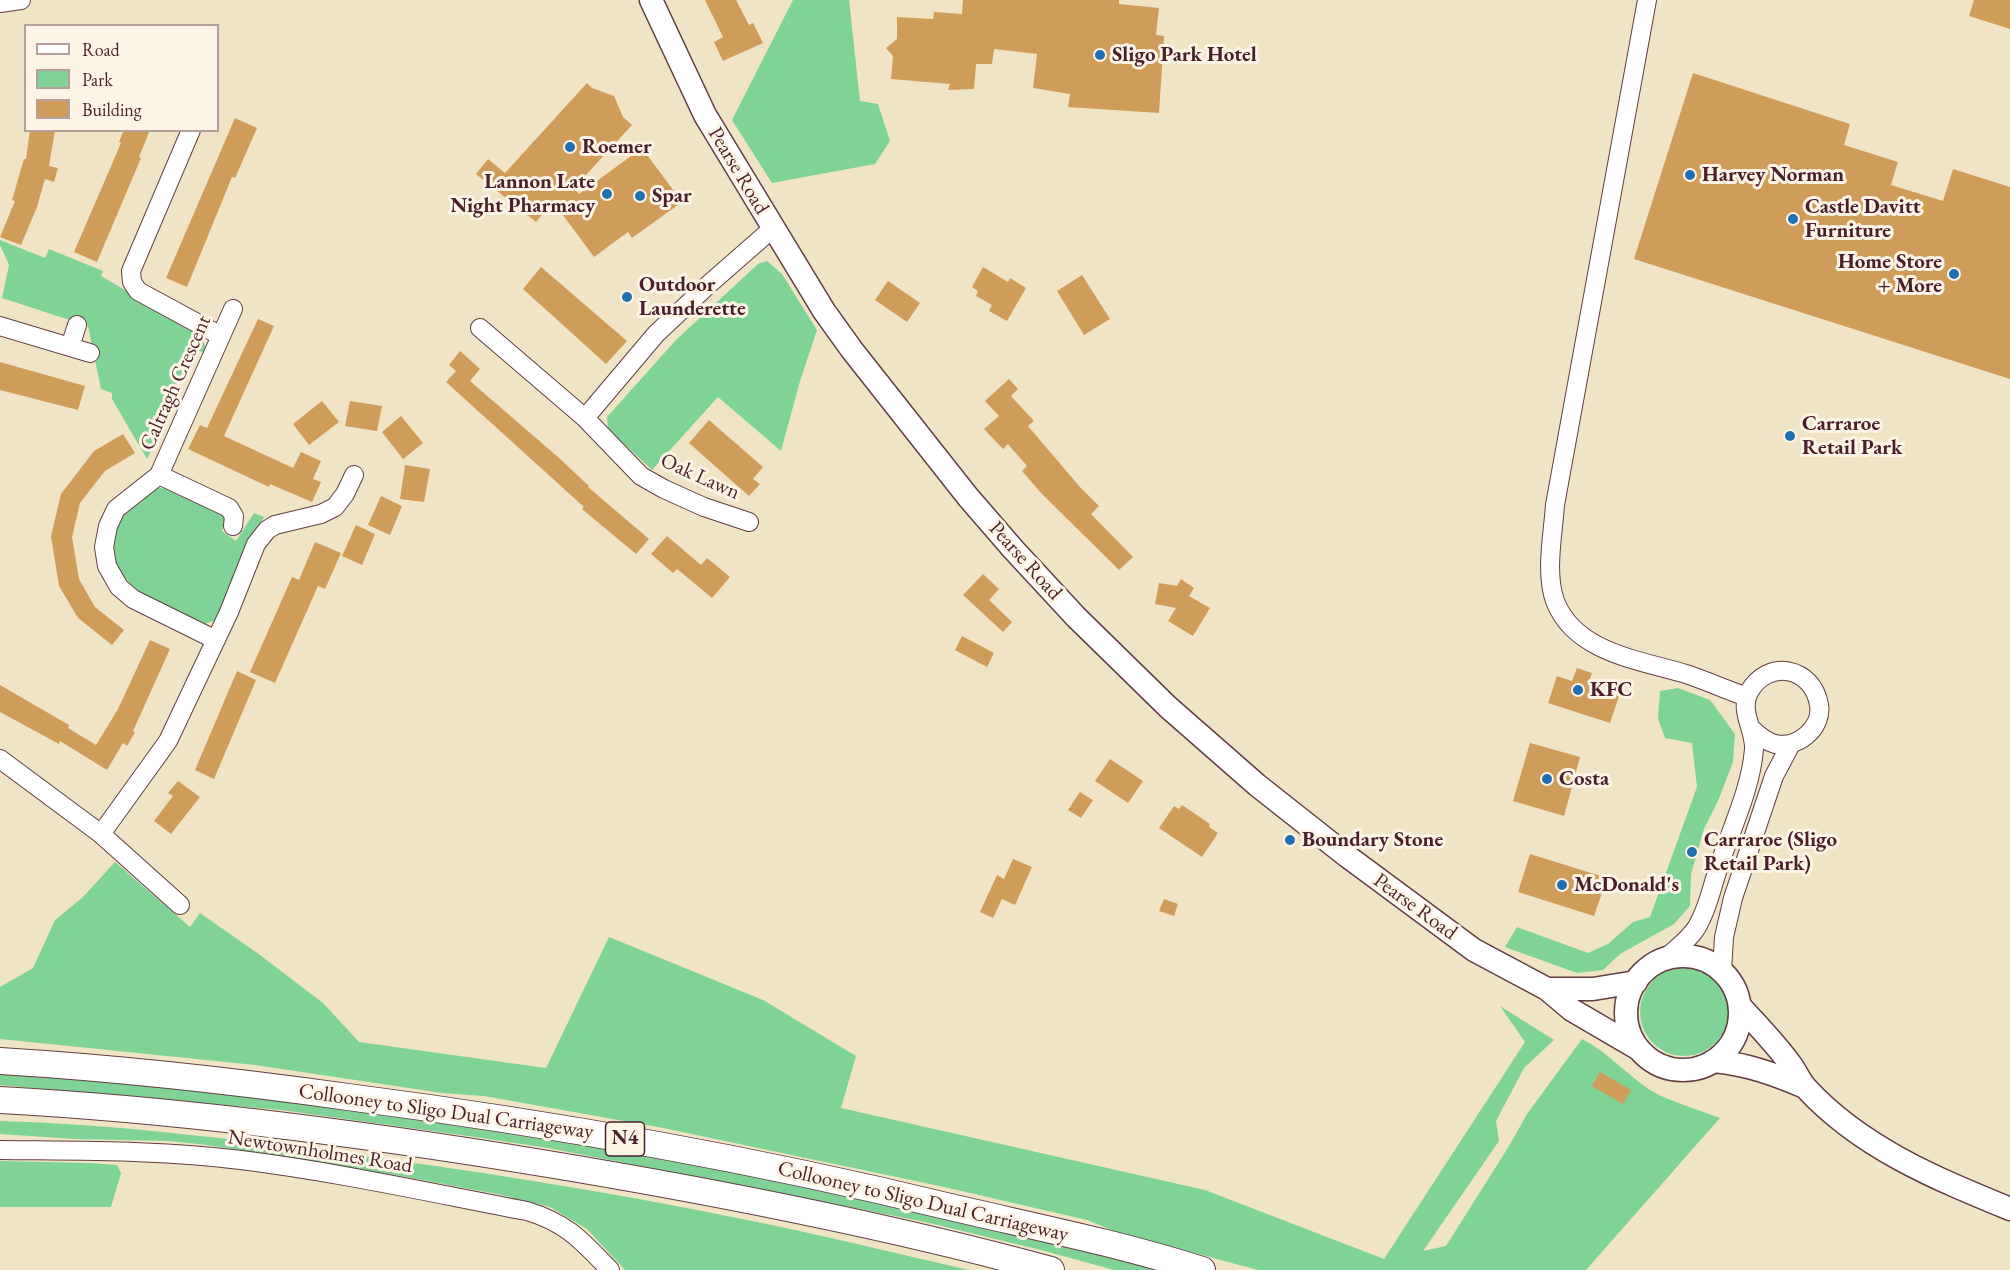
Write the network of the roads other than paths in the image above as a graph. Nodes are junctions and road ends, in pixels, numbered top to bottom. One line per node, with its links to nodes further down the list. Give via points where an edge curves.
1 (21, 0): 4 (street)
2 (651, 0): 6 (main road, Pearse Road, via 705,115)
3 (1647, 0): 20 (street, via 1556,505 1550,561 1552,583 1564,620 1580,636 1601,648)
4 (0, 3)
5 (190, 132): 11 (street, via 131,272 132,282 138,291)
6 (772, 228): 14 (street, via 656,334); 29 (main road, Pearse Road, via 852,350 968,497 1115,656 1257,785 1347,856 1474,950)
7 (233, 309): 11 (street, Caltragh Crescent)
8 (77, 325): 12 (street)
9 (0, 326): 12 (street)
10 (480, 328): 14 (street, Oak Lawn)
11 (221, 336): 15 (street, Caltragh Crescent)
12 (70, 347): 13 (street)
13 (90, 353)
14 (585, 418): 17 (street, Oak Lawn, via 641,476 704,507)
15 (159, 475): 18 (street, Caltragh Crescent, via 229,508 234,516); 19 (street, Caltragh Crescent, via 116,509 104,547 107,566 118,587 133,599)
16 (354, 475): 19 (street, via 335,507 267,530 256,544)
17 (748, 522)
18 (233, 526)
19 (216, 640): 24 (street, via 168,741)
20 (1747, 697): 21 (street, via 1747,720); 22 (street, via 1758,680 1773,672 1796,673 1807,680 1815,689 1820,706 1818,716 1804,738)
21 (1752, 729): 22 (street, via 1770,742); 26 (street, via 1754,747 1747,785 1699,925)
22 (1791, 744): 27 (street, via 1774,776 1733,898 1724,937)
23 (0, 759): 24 (street)
24 (101, 834): 25 (street)
25 (180, 905)
26 (1665, 959): 27 (main road, via 1685,956 1705,960); 28 (main road)
27 (1722, 971): 30 (main road, via 1734,987)
28 (1636, 982): 29 (main road, Pearse Road, via 1593,989); 31 (main road, via 1628,1019)
29 (1547, 989): 31 (main road, Pearse Road, via 1572,1010)
30 (1740, 1006): 33 (main road, via 1736,1033); 34 (main road)
31 (1637, 1048): 33 (main road, via 1649,1060 1668,1069 1694,1070)
32 (0, 1060): 40 (highway, Collooney to Sligo Dual Carriageway / N4, via 289,1089 456,1111 657,1145 838,1180)
33 (1713, 1061): 34 (main road, via 1763,1069)
34 (1805, 1087): 37 (main road, via 1879,1148)
35 (0, 1101): 39 (highway, Collooney to Sligo Dual Carriageway / N4, via 227,1118 438,1146 650,1181)
36 (0, 1150): 38 (street, Newtownholmes Road, via 240,1160 504,1207 548,1217 562,1225)
37 (2010, 1209)
38 (610, 1270)
39 (1051, 1270)
40 (1202, 1270)

